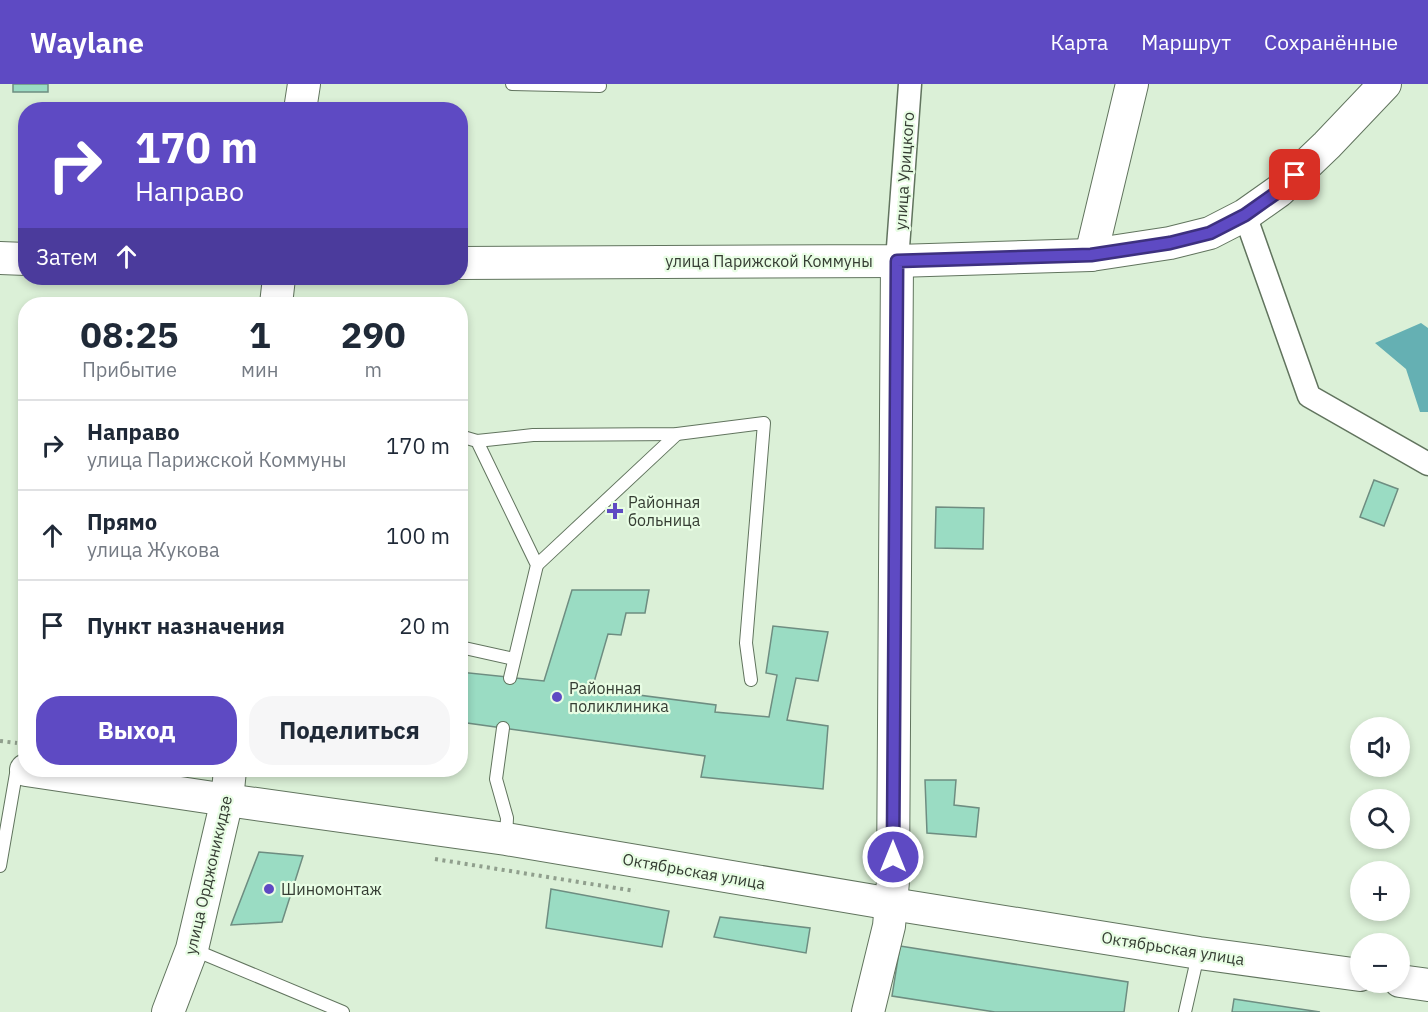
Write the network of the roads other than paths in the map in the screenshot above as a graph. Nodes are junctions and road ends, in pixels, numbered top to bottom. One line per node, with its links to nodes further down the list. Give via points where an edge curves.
1 (304, 84): 7 (main road)
2 (512, 84): 6 (lane)
3 (910, 84): 12 (street, улица Урицкого)
4 (1132, 84): 9 (main road)
5 (1384, 84): 8 (main road, улица Парижской Коммуны, via 1279,191)
6 (600, 86)
7 (301, 102)
8 (1245, 215): 9 (main road, улица Парижской Коммуны, via 1200,236); 17 (street, via 1309,396)
9 (1091, 255): 12 (main road, улица Парижской Коммуны)
10 (0, 258): 11 (main road)
11 (18, 259)
12 (897, 261): 13 (main road, улица Парижской Коммуны); 30 (main road, улица Урицкого)
13 (468, 262)
14 (677, 434): 16 (lane, via 533,435); 18 (lane); 22 (lane, via 764,423 747,642)
15 (468, 438): 16 (lane)
16 (477, 441): 18 (lane)
17 (1428, 464)
18 (537, 565): 20 (lane)
19 (468, 649): 20 (lane)
20 (514, 659): 21 (lane)
21 (510, 678)
22 (751, 680)
23 (503, 728): 28 (lane, via 496,778 507,818)
24 (18, 768): 29 (lane)
25 (98, 777): 27 (main road, Октябрьская улица)
26 (229, 777): 27 (main road, улица Орджоникидзе)
27 (227, 800): 28 (main road, Октябрьская улица); 31 (main road, улица Орджоникидзе)
28 (506, 839): 30 (main road, Октябрьская улица)
29 (0, 866)
30 (892, 904): 32 (main road, Октябрьская улица); 38 (main road, улица Урицкого)
31 (192, 949): 36 (main road, улица Орджоникидзе); 37 (lane)
32 (1198, 952): 33 (main road, Октябрьская улица); 39 (lane)
33 (1350, 974)
34 (1410, 982): 35 (main road)
35 (1428, 985)
36 (168, 1012)
37 (343, 1012)
38 (868, 1012)
39 (1185, 1012)

